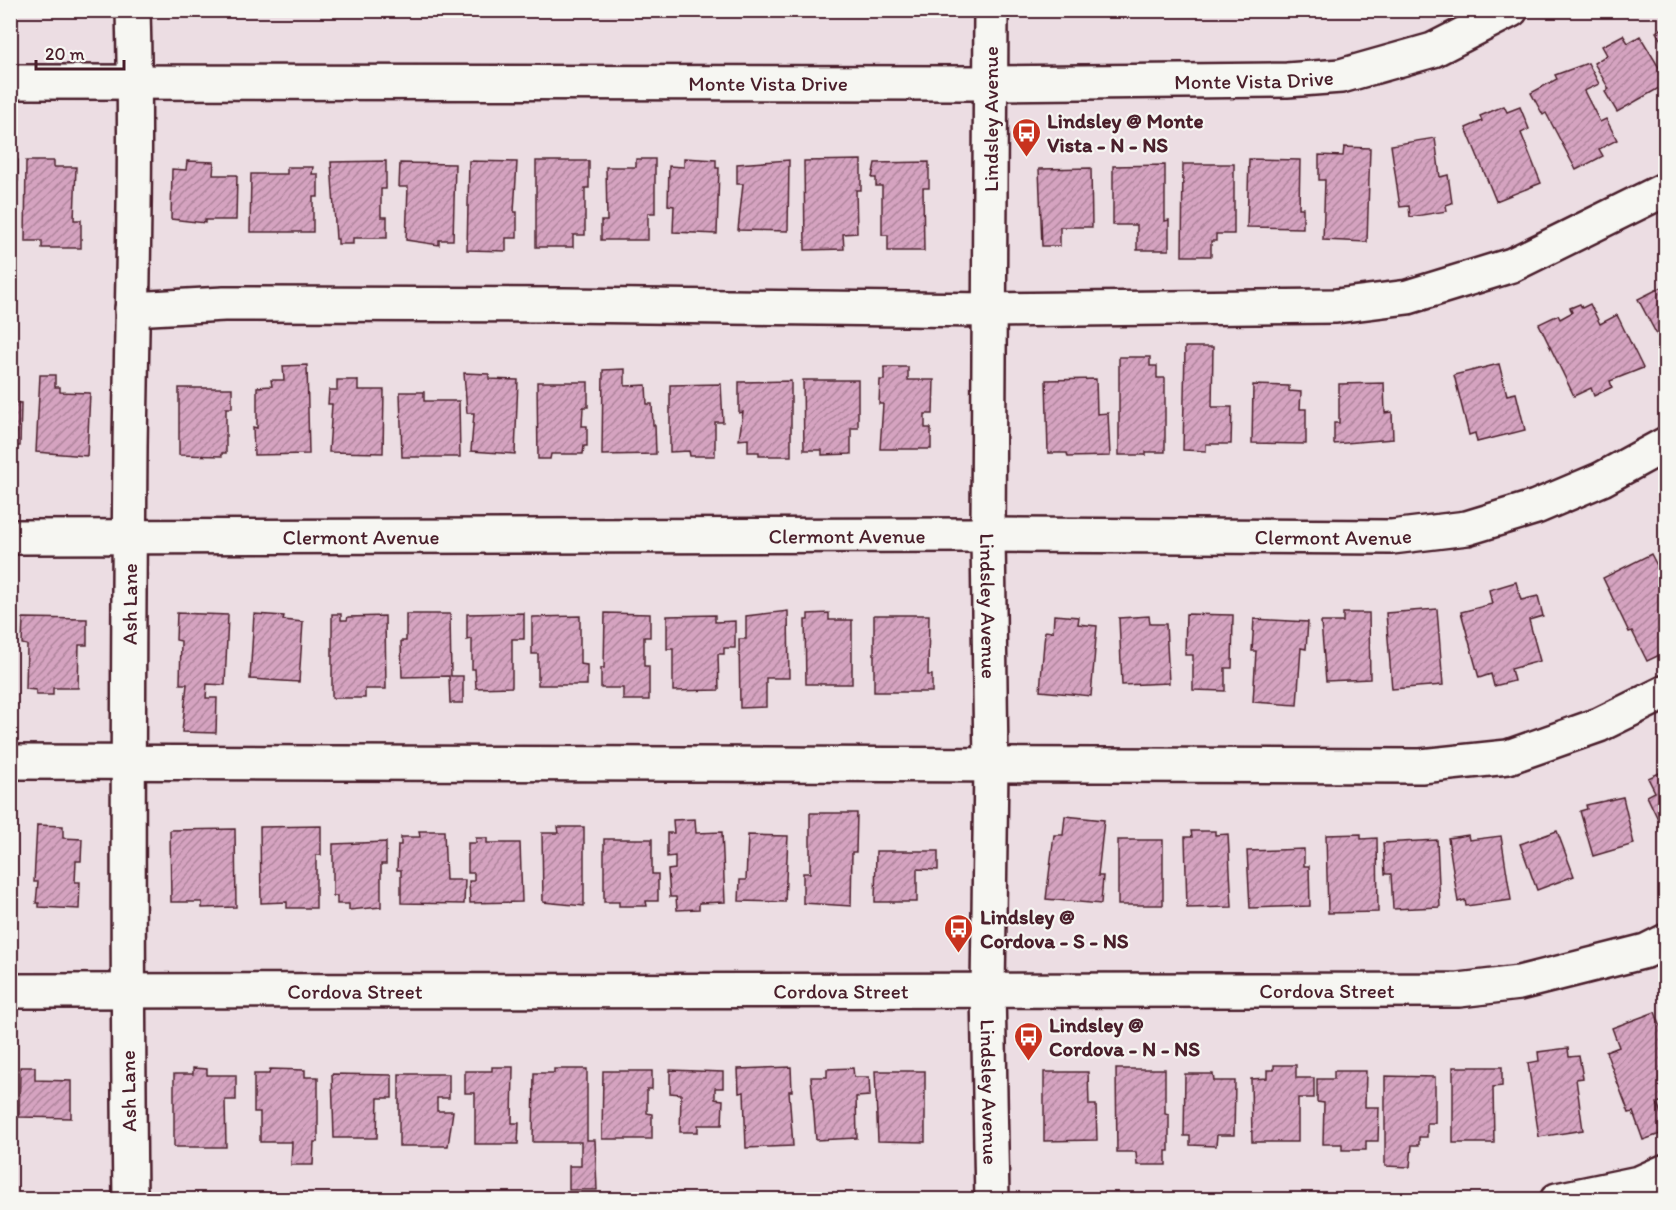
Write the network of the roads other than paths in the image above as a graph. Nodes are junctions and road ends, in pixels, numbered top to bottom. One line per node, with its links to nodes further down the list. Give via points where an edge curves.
1 (133, 10): 5 (street, Ash Lane)
2 (991, 10): 6 (street, Lindsley Avenue)
3 (1511, 10): 6 (street, Monte Vista Drive, via 1433,50 1341,76)
4 (10, 82): 5 (street, Monte Vista Drive)
5 (135, 82): 6 (street, Monte Vista Drive); 8 (street, Ash Lane)
6 (990, 83): 9 (street, Lindsley Avenue)
7 (1665, 189): 9 (street, via 1512,265 1408,297 1336,306)
8 (132, 309): 9 (street, via 236,304); 11 (street, Ash Lane)
9 (990, 310): 12 (street, Lindsley Avenue)
10 (1665, 444): 12 (street, Clermont Avenue, via 1602,479 1536,507 1467,528 1392,537)
11 (130, 535): 12 (street, Clermont Avenue); 13 (street, Clermont Avenue); 16 (street, Ash Lane)
12 (988, 535): 17 (street, Lindsley Avenue)
13 (10, 537)
14 (1665, 692): 17 (street, via 1599,725 1508,757 1421,766)
15 (10, 762): 16 (street)
16 (129, 762): 17 (street); 21 (street, Ash Lane)
17 (991, 765): 19 (street, Lindsley Avenue)
18 (1665, 941): 19 (street, Cordova Street, via 1646,951 1519,983 1459,990)
19 (988, 990): 21 (street, Cordova Street); 24 (street, Lindsley Avenue)
20 (10, 991): 21 (street, Cordova Street)
21 (128, 992): 23 (street, Ash Lane)
22 (1665, 1171): 25 (street, via 1639,1183)
23 (130, 1200)
24 (992, 1200)
25 (1557, 1200)

